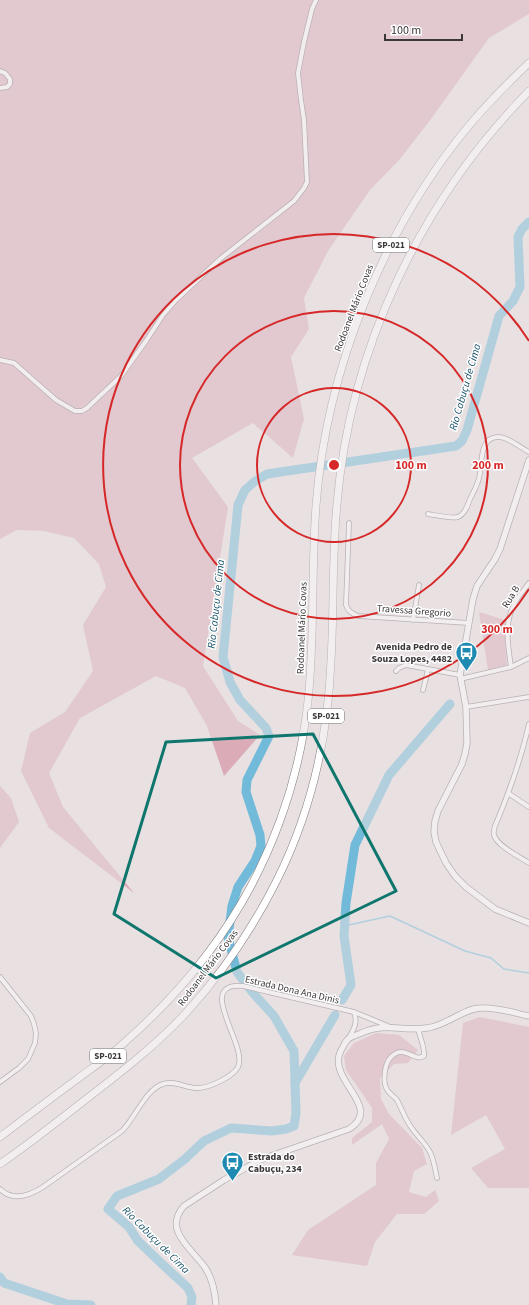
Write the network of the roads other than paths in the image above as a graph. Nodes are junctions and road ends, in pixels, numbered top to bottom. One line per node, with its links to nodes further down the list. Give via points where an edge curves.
1 (316, 0): 6 (street, via 298,73 304,120 307,182 294,201 220,259 176,300 121,376 82,411 75,411 56,400 14,363)
2 (529, 63): 39 (highway, Rodoanel Mário Covas / SP-021, via 473,121 417,199 378,271 351,339 330,413 320,470 316,505 311,668 300,750 286,803 264,860 240,906 204,961 186,982 123,1044)
3 (0, 71): 4 (street, via 10,79 10,84)
4 (0, 88)
5 (529, 91): 40 (highway, Rodoanel Mário Covas / SP-021, via 459,174 438,204 418,237 395,285 367,358 351,414 336,505 330,685 321,745 304,816 278,879 246,936 186,1014 140,1057)
6 (0, 360)
7 (529, 452): 9 (street, via 504,438 489,440 481,456 478,482 467,508 458,517)
8 (529, 460): 14 (main road, via 500,549 477,586)
9 (428, 514)
10 (350, 523): 13 (street, Travessa Gregorio, via 346,605 348,610 358,616)
11 (529, 583): 16 (street, Rua B, via 508,617)
12 (419, 585): 13 (street)
13 (413, 620): 14 (street, Travessa Gregorio)
14 (469, 623): 19 (main road)
15 (529, 658): 16 (street)
16 (511, 667): 19 (street)
17 (428, 670): 18 (street, via 406,665); 19 (street); 20 (street)
18 (396, 671)
19 (460, 677): 22 (main road)
20 (423, 690)
21 (529, 697): 22 (street)
22 (466, 707): 29 (main road, via 465,754 438,811 435,822 436,842 450,870 475,895 495,909)
23 (529, 724): 24 (street)
24 (524, 744): 25 (street); 26 (street)
25 (529, 747)
26 (508, 793): 27 (street); 28 (street, via 495,826 494,836 502,845)
27 (529, 807)
28 (529, 863)
29 (529, 923)
30 (0, 977): 32 (street)
31 (0, 984): 32 (street)
32 (7, 986): 38 (street, via 31,1016 35,1043 28,1059)
33 (354, 1012): 35 (street, Estrada Dona Ana Dinis); 37 (street, via 356,1025); 42 (street, Estrada Dona Ana Dinis, via 243,986 230,987 222,997 222,1004 240,1055 234,1073 217,1083 196,1088 163,1084 145,1098 122,1131 44,1187 22,1197 12,1196)
34 (529, 1016): 36 (main road, via 492,1008 479,1008 431,1028)
35 (389, 1026): 36 (main road); 37 (main road, via 373,1028)
36 (418, 1029): 41 (street, via 424,1056 417,1058 400,1051 395,1053 386,1065 385,1081 386,1087 396,1099 411,1128 430,1152)
37 (348, 1039): 43 (main road, via 341,1050 338,1065 339,1071 358,1101 360,1115 356,1125 262,1159 224,1180 179,1211 176,1218 178,1233 209,1275)
38 (0, 1082)
39 (0, 1137)
40 (0, 1164)
41 (437, 1178)
42 (0, 1189)
43 (216, 1305)

